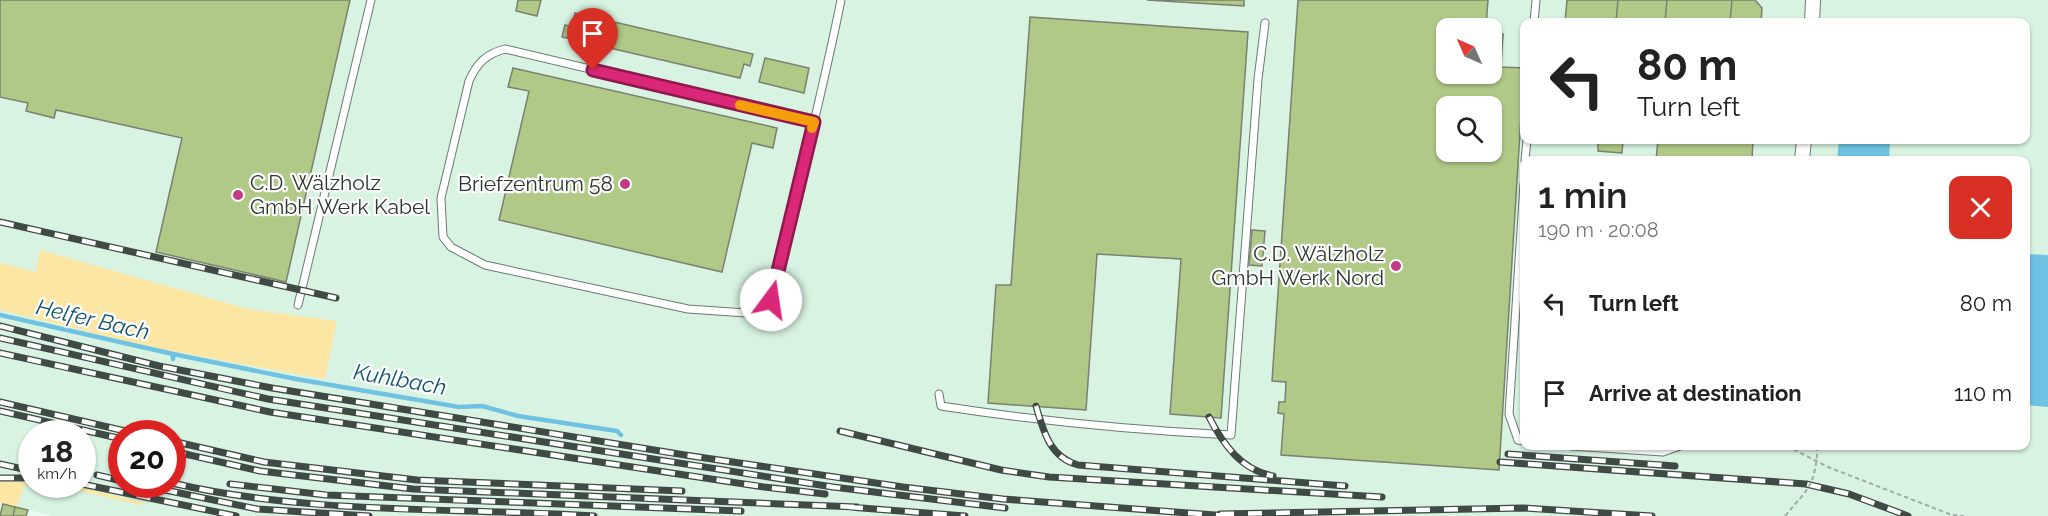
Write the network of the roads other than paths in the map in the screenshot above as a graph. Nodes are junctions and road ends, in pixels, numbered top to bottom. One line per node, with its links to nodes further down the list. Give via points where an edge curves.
1 (371, 0): 10 (lane)
2 (841, 0): 8 (lane)
3 (1536, 0): 5 (lane)
4 (1813, 0): 6 (street)
5 (1534, 18)
6 (1812, 18)
7 (1265, 23): 11 (lane, via 1257,79 1231,435 1040,421 941,406)
8 (814, 122): 8 (lane, via 771,300 746,313 687,309 485,265 451,247 442,237 441,198 469,81 475,67 492,52 505,49)
9 (1520, 245): 12 (lane, via 1509,414)
10 (298, 305)
11 (939, 394)
12 (1520, 440)
13 (1632, 450): 14 (lane)
14 (1669, 450)

